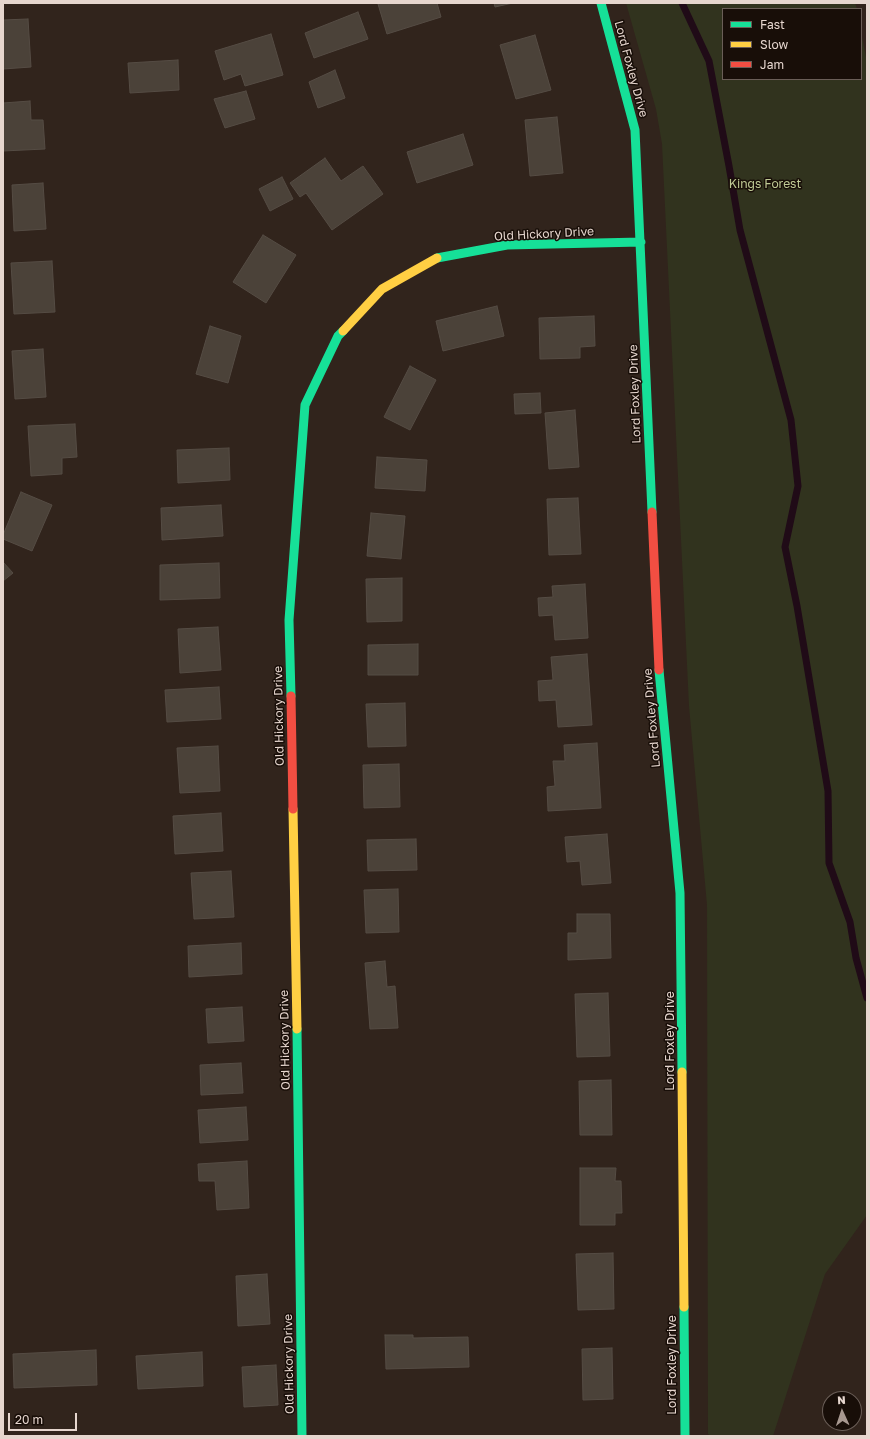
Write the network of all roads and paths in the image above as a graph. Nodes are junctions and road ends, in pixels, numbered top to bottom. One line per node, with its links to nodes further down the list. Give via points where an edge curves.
1 (601, 3): 2 (street, Lord Foxley Drive, via 635,130)
2 (641, 242): 3 (street, Old Hickory Drive, via 507,245 438,258 382,289 338,336 304,405 289,620 297,995); 4 (street, Lord Foxley Drive, via 660,682 680,893)
3 (302, 1436)
4 (685, 1436)

